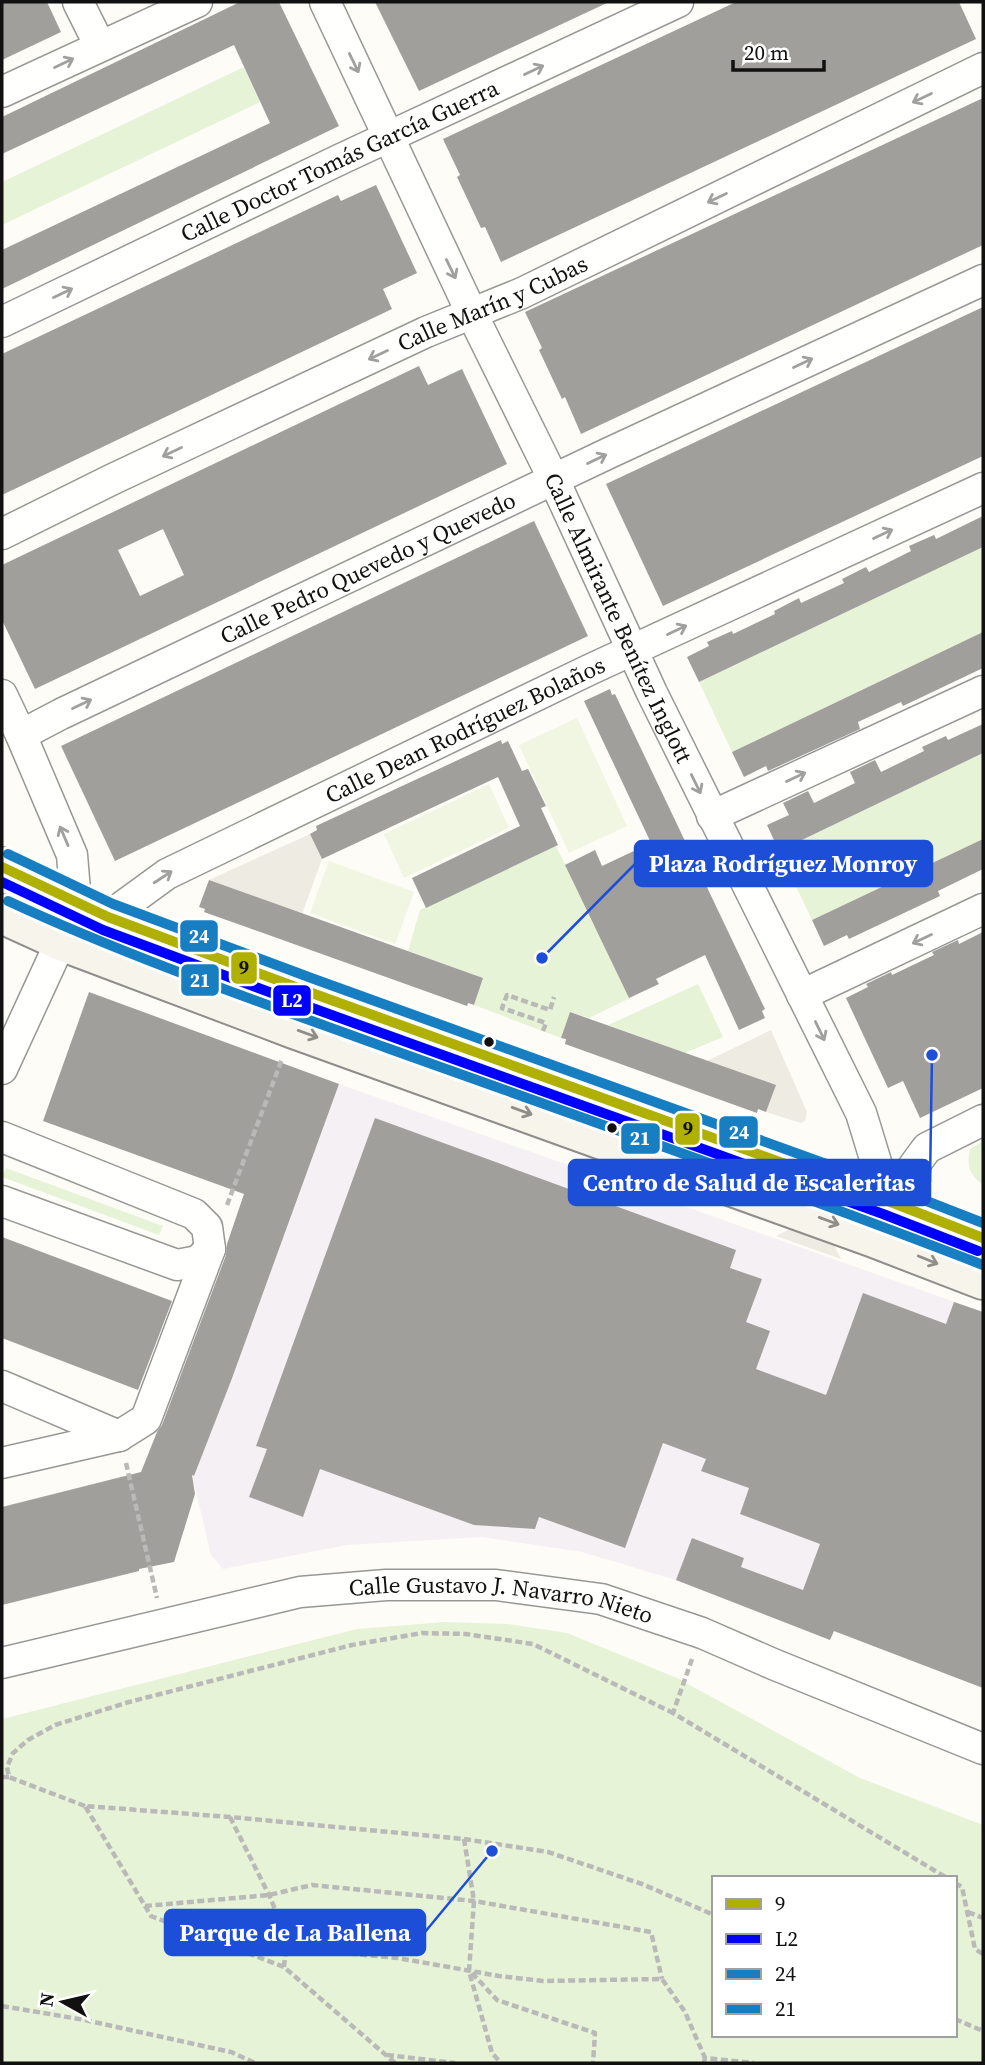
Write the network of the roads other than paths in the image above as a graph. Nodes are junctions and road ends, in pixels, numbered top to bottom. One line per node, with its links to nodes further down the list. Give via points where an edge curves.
1 (78, 2): 5 (street)
2 (197, 2): 5 (street)
3 (325, 2): 8 (street, Calle Almirante Benítez Inglott, one-way to 8)
4 (678, 2): 8 (street, Calle Doctor Tomás García Guerra, one-way to 4)
5 (100, 46): 7 (street, one-way to 5)
6 (983, 68): 10 (street, Calle Marín y Cubas, one-way to 10)
7 (2, 92)
8 (390, 138): 10 (street, Calle Almirante Benítez Inglott, one-way to 10); 11 (street, Calle Doctor Tomás García Guerra, one-way to 8)
9 (983, 280): 12 (street, Calle Pedro Quevedo y Quevedo, one-way to 9)
10 (472, 314): 12 (street, Calle Almirante Benítez Inglott); 14 (street, Calle Marín y Cubas, one-way to 14)
11 (2, 323)
12 (554, 480): 15 (street, Calle Almirante Benítez Inglott); 18 (street, Calle Pedro Quevedo y Quevedo, one-way to 12)
13 (983, 488): 15 (street, Calle Dean Rodríguez Bolaños, one-way to 13)
14 (2, 534)
15 (634, 650): 19 (street, Calle Almirante Benítez Inglott, one-way to 19); 22 (street, Calle Dean Rodríguez Bolaños, one-way to 15)
16 (983, 691): 19 (street, one-way to 16)
17 (2, 695): 18 (street)
18 (21, 735): 22 (street, one-way to 18)
19 (712, 816): 25 (street, Calle Almirante Benítez Inglott)
20 (2, 867): 22 (street)
21 (983, 909): 25 (street, one-way to 25)
22 (92, 910): 24 (street); 30 (street)
23 (2, 914): 24 (street)
24 (61, 941): 26 (street); 31 (street, one-way to 31)
25 (802, 995): 30 (street, Calle Almirante Benítez Inglott, one-way to 30, via 861,1112)
26 (2, 1069)
27 (983, 1120): 30 (street, via 927,1148)
28 (2, 1138): 33 (street, via 194,1214 207,1227)
29 (2, 1200): 33 (street, via 177,1265 198,1261)
30 (888, 1201): 31 (street); 32 (street)
31 (874, 1238): 34 (street, one-way to 34)
32 (983, 1238)
33 (211, 1249): 36 (street, via 146,1419)
34 (983, 1280)
35 (2, 1386): 36 (street)
36 (119, 1436): 37 (street)
37 (2, 1463)
38 (2, 1663): 39 (street, Calle Gustavo J. Navarro Nieto, via 300,1592 386,1585 496,1585 601,1599 702,1633)
39 (983, 1749)

